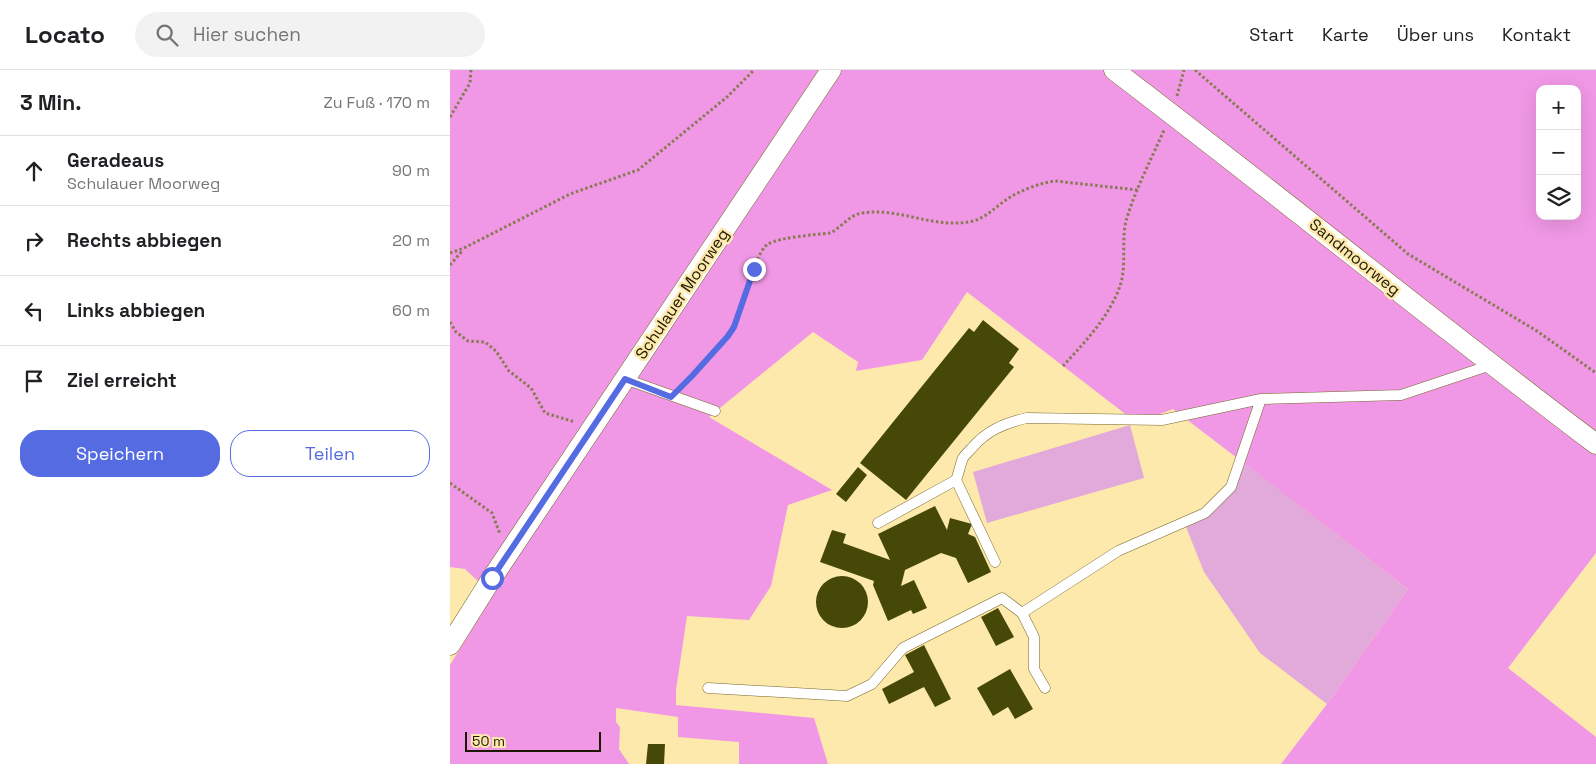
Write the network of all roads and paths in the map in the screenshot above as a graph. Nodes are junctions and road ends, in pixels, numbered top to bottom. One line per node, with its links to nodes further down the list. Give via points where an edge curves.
1 (471, 70): 8 (path, via 470,84)
2 (754, 70): 10 (path, via 728,97 638,170 570,194)
3 (832, 70): 17 (street, Schulauer Moorweg)
4 (1114, 70): 7 (street, Sandmoorweg)
5 (1184, 70): 7 (path)
6 (1195, 70): 16 (path, via 1408,254 1537,331)
7 (1171, 113): 9 (path); 14 (street, Sandmoorweg)
8 (450, 117)
9 (1138, 190): 15 (path, via 1126,222 1120,284 1110,308); 18 (path, via 1055,181 1012,196 974,220 953,224 900,214 860,213 830,233 768,244 754,269 734,327)
10 (464, 248): 11 (path); 12 (path)
11 (450, 254)
12 (450, 265)
13 (450, 322): 21 (path, via 456,332 468,341 485,342 496,351 509,371 531,388 545,413)
14 (1491, 365): 19 (lane, via 1401,395); 22 (street, Sandmoorweg)
15 (1064, 366)
16 (1596, 373)
17 (625, 379): 18 (lane); 21 (street, Schulauer Moorweg)
18 (671, 397): 20 (lane)
19 (1261, 399): 23 (lane, via 1162,420 1018,420 1001,425 976,442 964,457); 28 (lane, via 1231,487 1204,513 1118,551)
20 (715, 412)
21 (591, 430): 26 (street, Schulauer Moorweg)
22 (1596, 444)
23 (956, 480): 25 (lane); 27 (lane)
24 (450, 483): 26 (path, via 492,512)
25 (878, 523)
26 (507, 555): 29 (street, Schulauer Moorweg)
27 (995, 562)
28 (1022, 613): 30 (lane, via 1002,598 902,648 872,684 848,696); 31 (lane, via 1034,637 1034,669)
29 (450, 644)
30 (708, 688)
31 (1045, 688)

